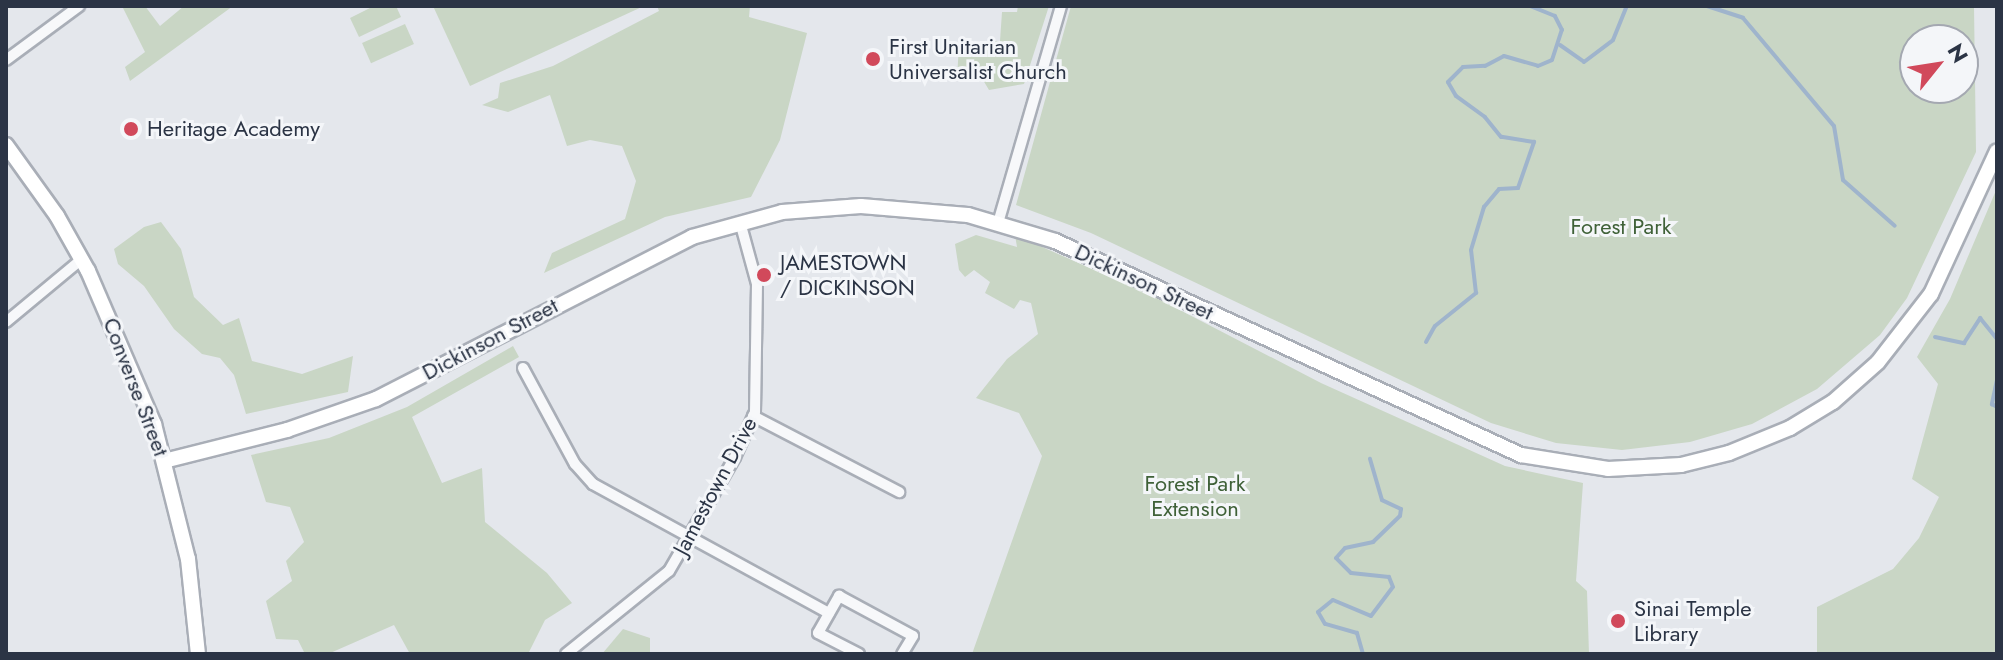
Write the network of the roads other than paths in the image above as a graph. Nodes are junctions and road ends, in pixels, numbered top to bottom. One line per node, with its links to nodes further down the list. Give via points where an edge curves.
1 (79, 6): 3 (street)
2 (1061, 6): 7 (street)
3 (6, 60)
4 (6, 145): 8 (main road, Converse Street)
5 (1997, 151): 7 (main road, Dickinson Street, via 1931,294 1900,339 1856,383 1819,412 1753,444 1705,460 1646,469 1559,464 1489,444 1073,248)
6 (740, 222): 7 (main road, Dickinson Street, via 797,209 861,206 949,211); 11 (street, Jamestown Drive, via 757,284 759,393); 12 (main road, Dickinson Street, via 652,254 364,404)
7 (998, 223)
8 (82, 259): 9 (street); 12 (main road, Converse Street, via 131,365)
9 (6, 322)
10 (523, 368): 14 (street, via 585,476)
11 (753, 416): 13 (street); 14 (street, Jamestown Drive)
12 (164, 461): 16 (main road, Converse Street, via 187,555)
13 (899, 492)
14 (689, 537): 15 (street); 17 (street, Jamestown Drive, via 663,579)
15 (829, 613): 18 (street, via 818,633); 19 (street, via 839,596 913,636)
16 (198, 654)
17 (566, 654)
18 (859, 654)
19 (902, 654)

